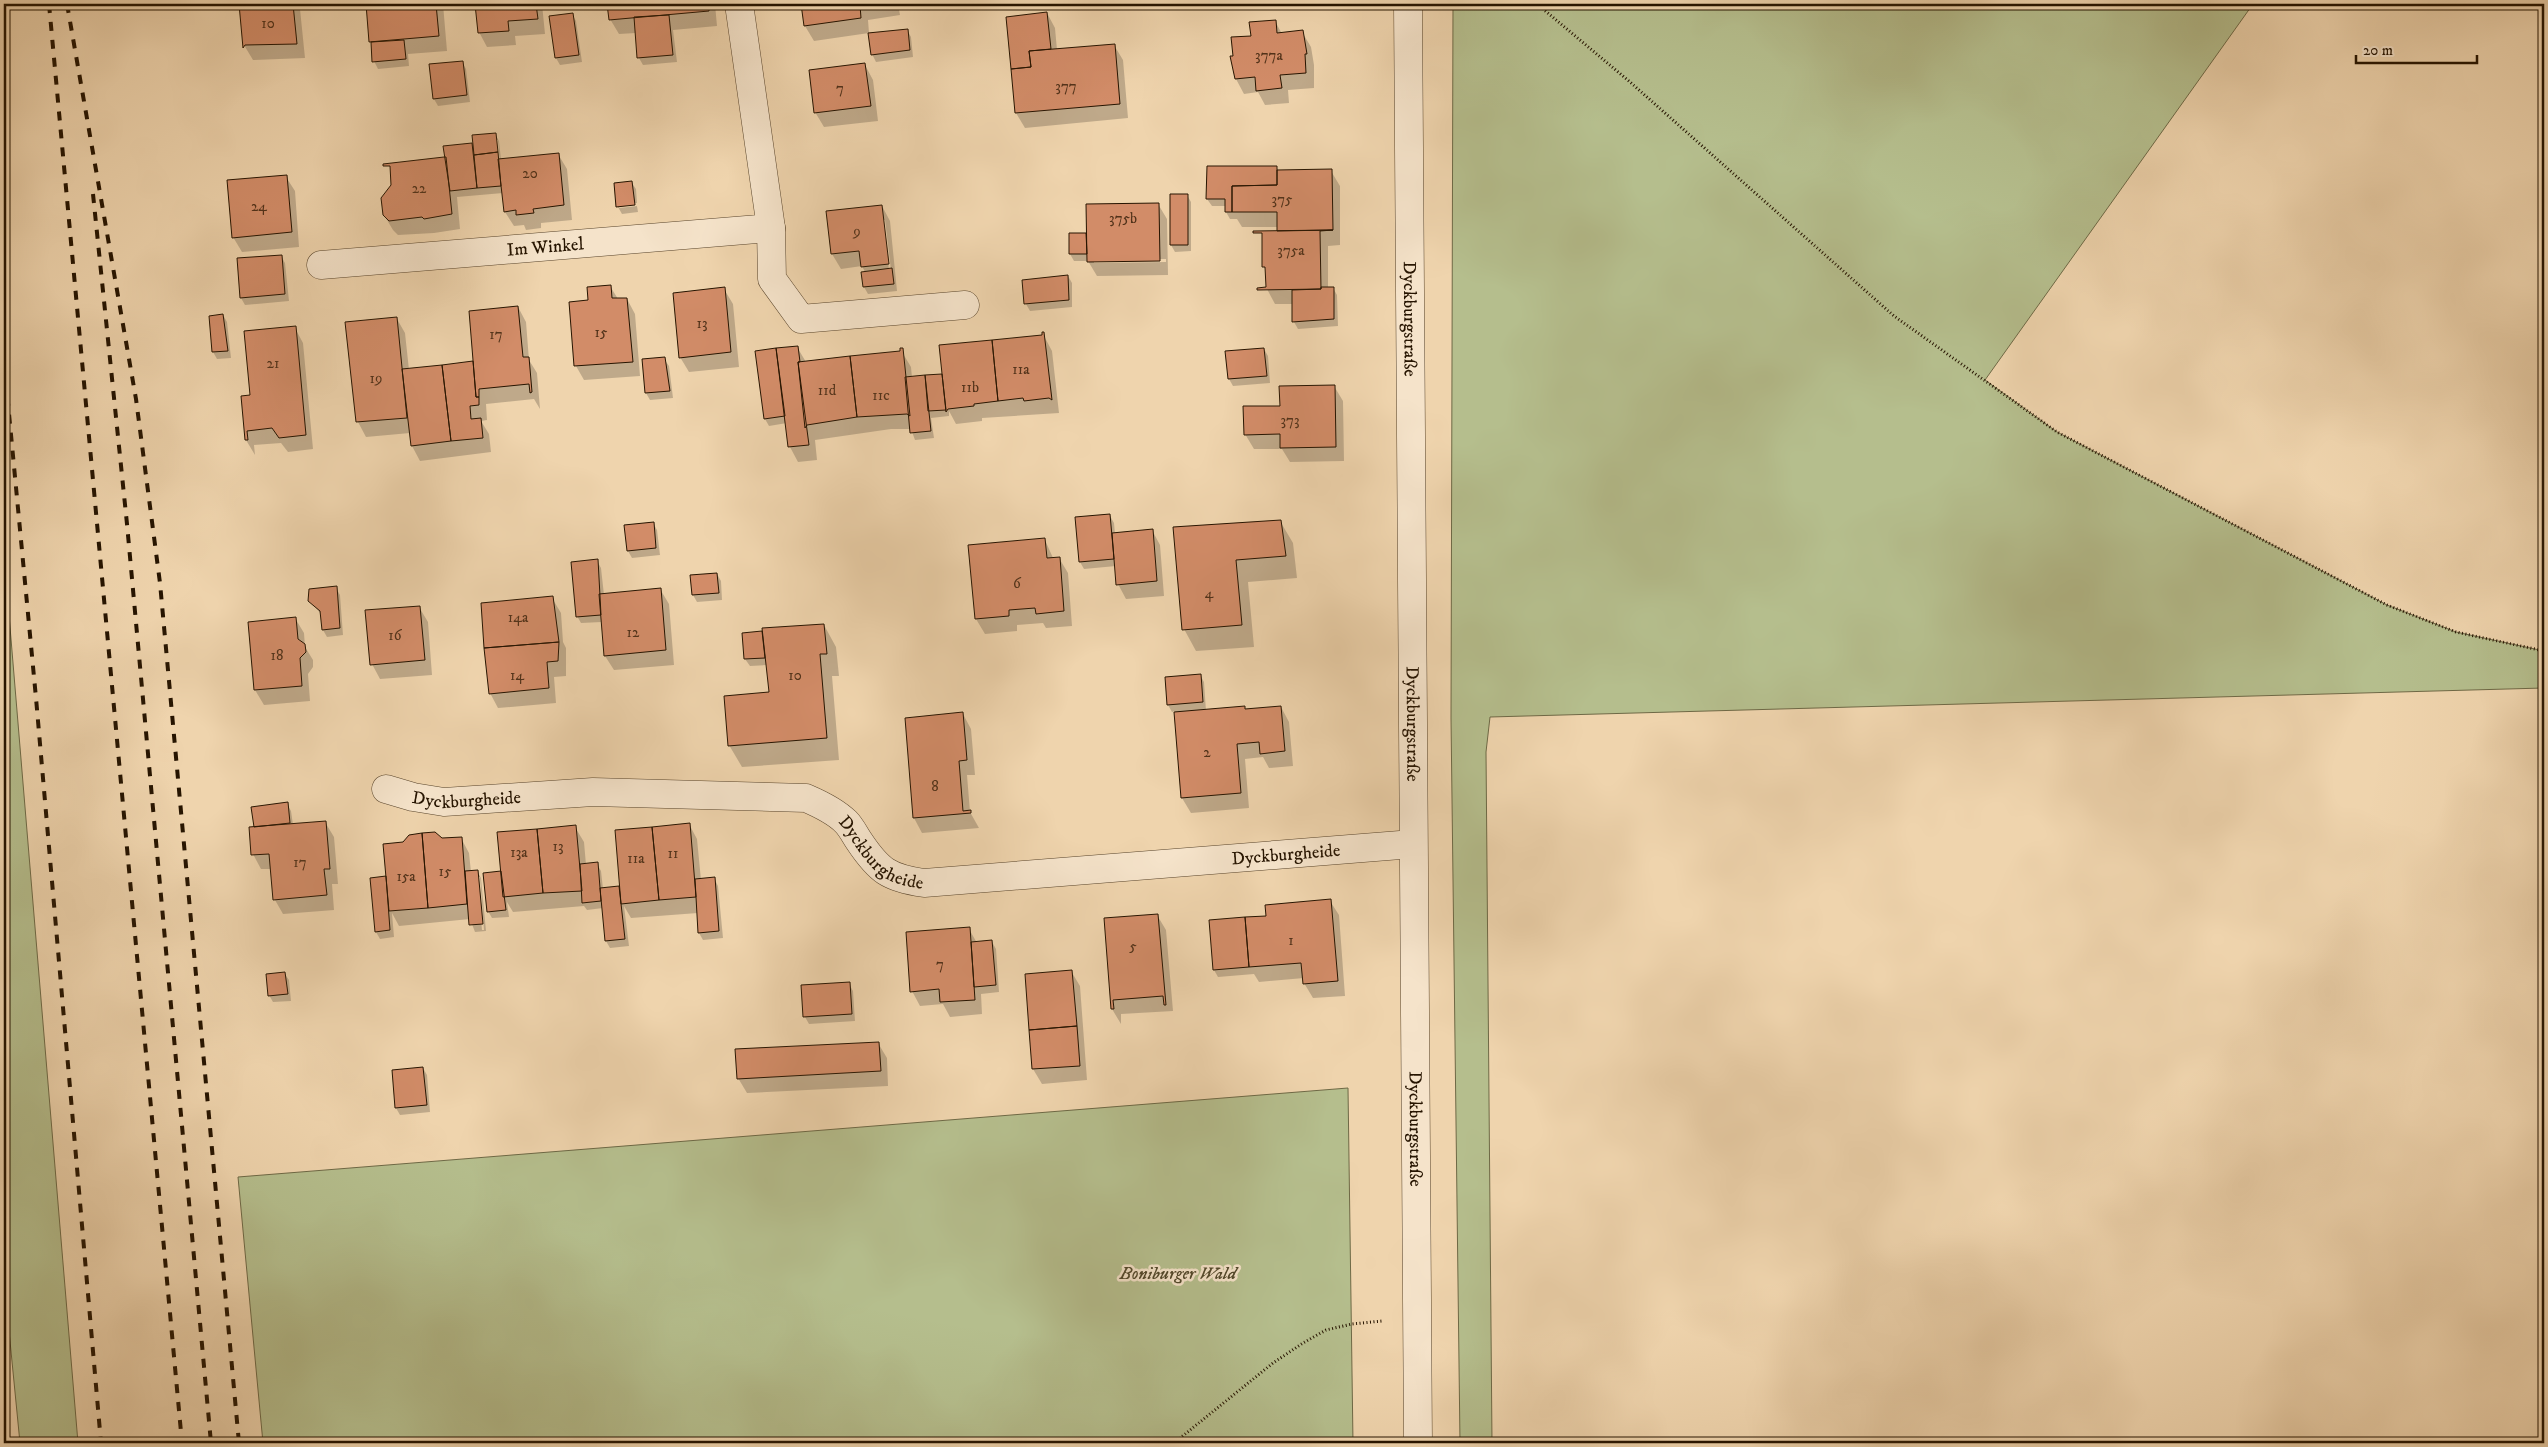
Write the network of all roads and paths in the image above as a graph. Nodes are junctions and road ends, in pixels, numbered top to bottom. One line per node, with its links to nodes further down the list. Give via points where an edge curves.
1 (739, 4): 4 (street)
2 (1408, 4): 9 (street, Dyckburgstraße)
3 (1537, 4): 7 (path, via 1894,316 2057,432 2387,605 2456,632)
4 (771, 228): 5 (street, Im Winkel); 6 (street, via 772,279 801,319)
5 (321, 265)
6 (965, 305)
7 (2544, 651)
8 (386, 790): 9 (street, Dyckburgheide, via 444,802 593,792 806,798 847,822 874,863 886,873 924,883)
9 (1413, 844): 12 (street, Dyckburgstraße)
10 (1381, 1321): 11 (path, via 1326,1330 1303,1343 1273,1363)
11 (1174, 1443)
12 (1418, 1443)

